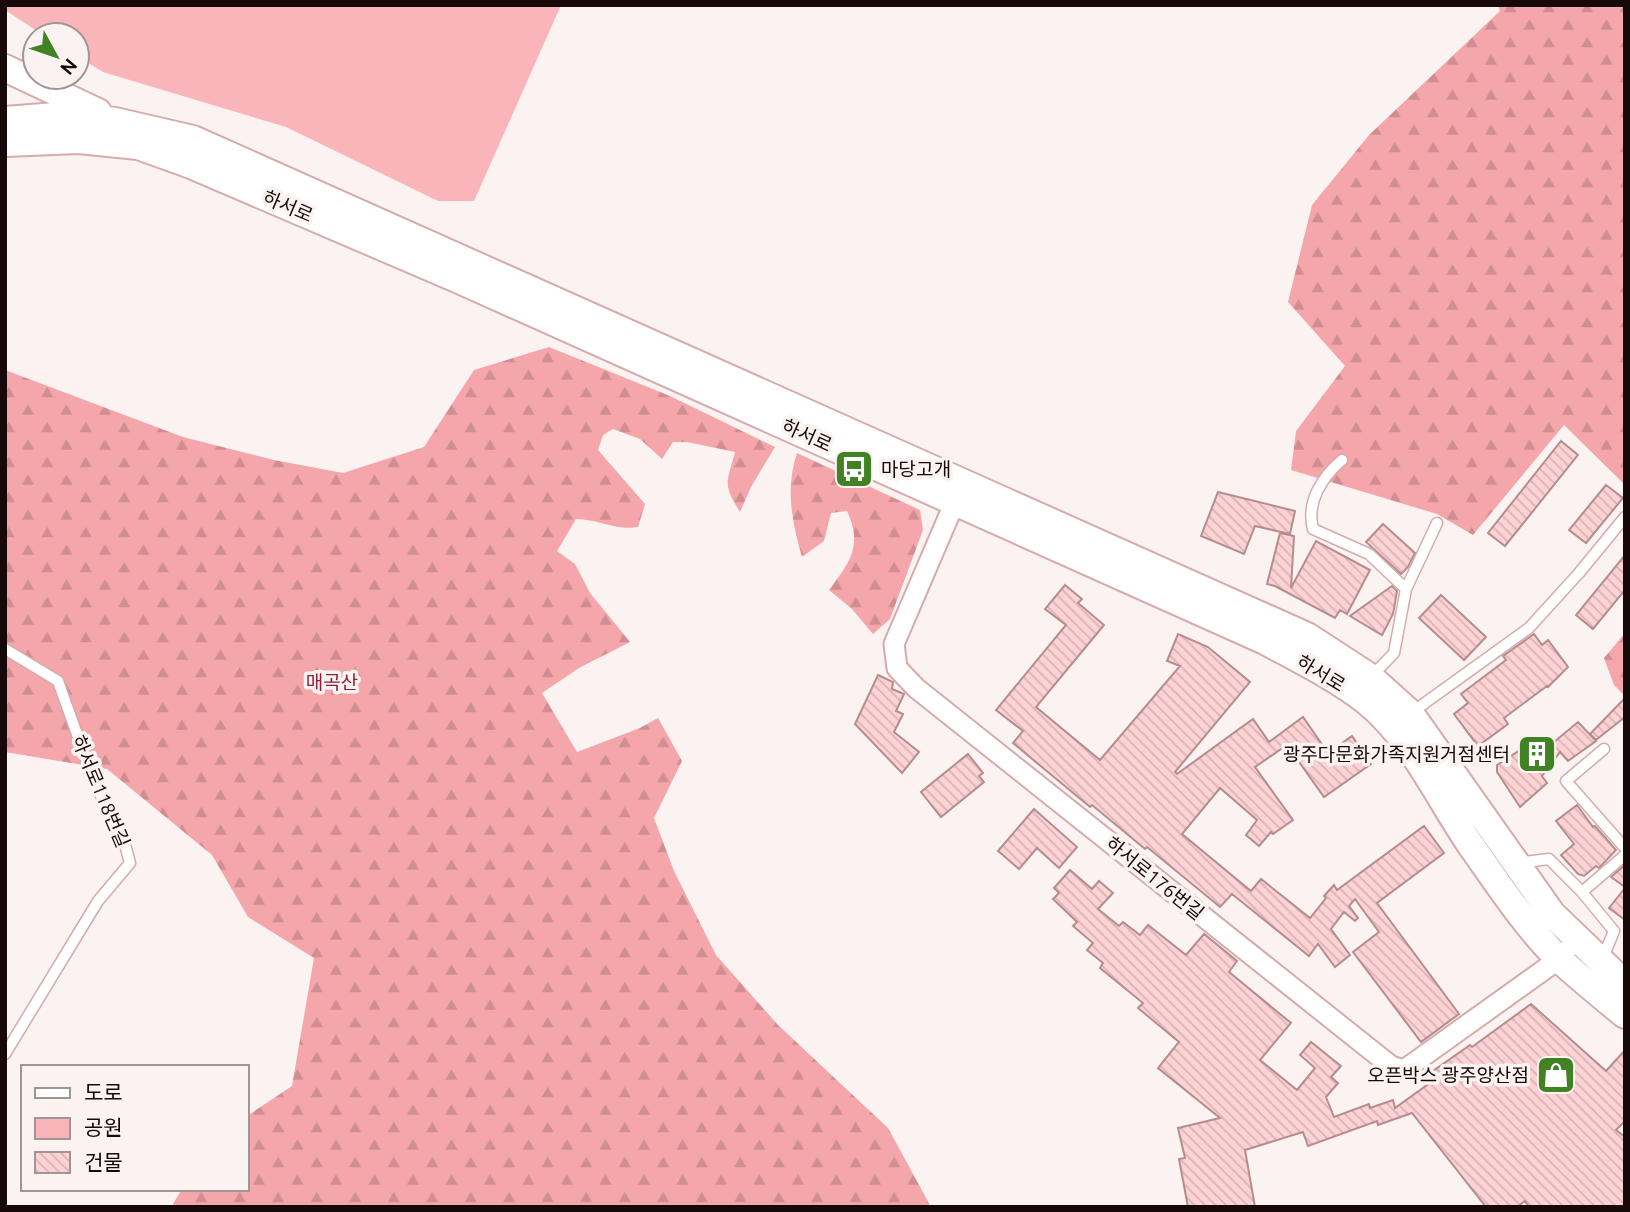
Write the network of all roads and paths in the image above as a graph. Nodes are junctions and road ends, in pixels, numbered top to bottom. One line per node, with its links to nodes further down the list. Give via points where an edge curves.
1 (5, 68): 2 (main road)
2 (115, 121): 3 (main road, 하서로, via 69,115); 5 (main road, 하서로, via 193,139)
3 (7, 132): 5 (main road, 하서로, via 138,146 191,165)
4 (1342, 460): 8 (lane, via 1327,473 1315,495 1310,518 1313,529 1369,554)
5 (959, 492): 10 (main road, 하서로, via 1307,636); 17 (main road, 하서로, via 1265,641 1367,702 1405,743 1502,888); 17 (street, 하서로176번길, via 894,645 897,668 916,688 1391,1066 1404,1070)
6 (1625, 517): 11 (lane, via 1529,628)
7 (1437, 523): 8 (lane)
8 (1406, 589): 10 (lane, via 1394,653)
9 (5, 649): 21 (lane, 하서로118번길, via 58,681 94,782 130,863 98,901)
10 (1370, 677): 11 (main road, 하서로)
11 (1410, 713): 15 (main road, 하서로)
12 (1604, 749): 13 (lane, via 1566,781)
13 (1625, 848)
14 (1625, 855): 16 (lane)
15 (1514, 863): 16 (lane, via 1549,859); 17 (main road, 하서로, via 1552,914)
16 (1582, 892): 18 (lane, via 1614,931)
17 (1568, 949): 18 (main road, 하서로); 20 (main road, 하서로)
18 (1601, 963): 19 (main road, 하서로)
19 (1625, 984)
20 (1625, 1015)
21 (5, 1054)

